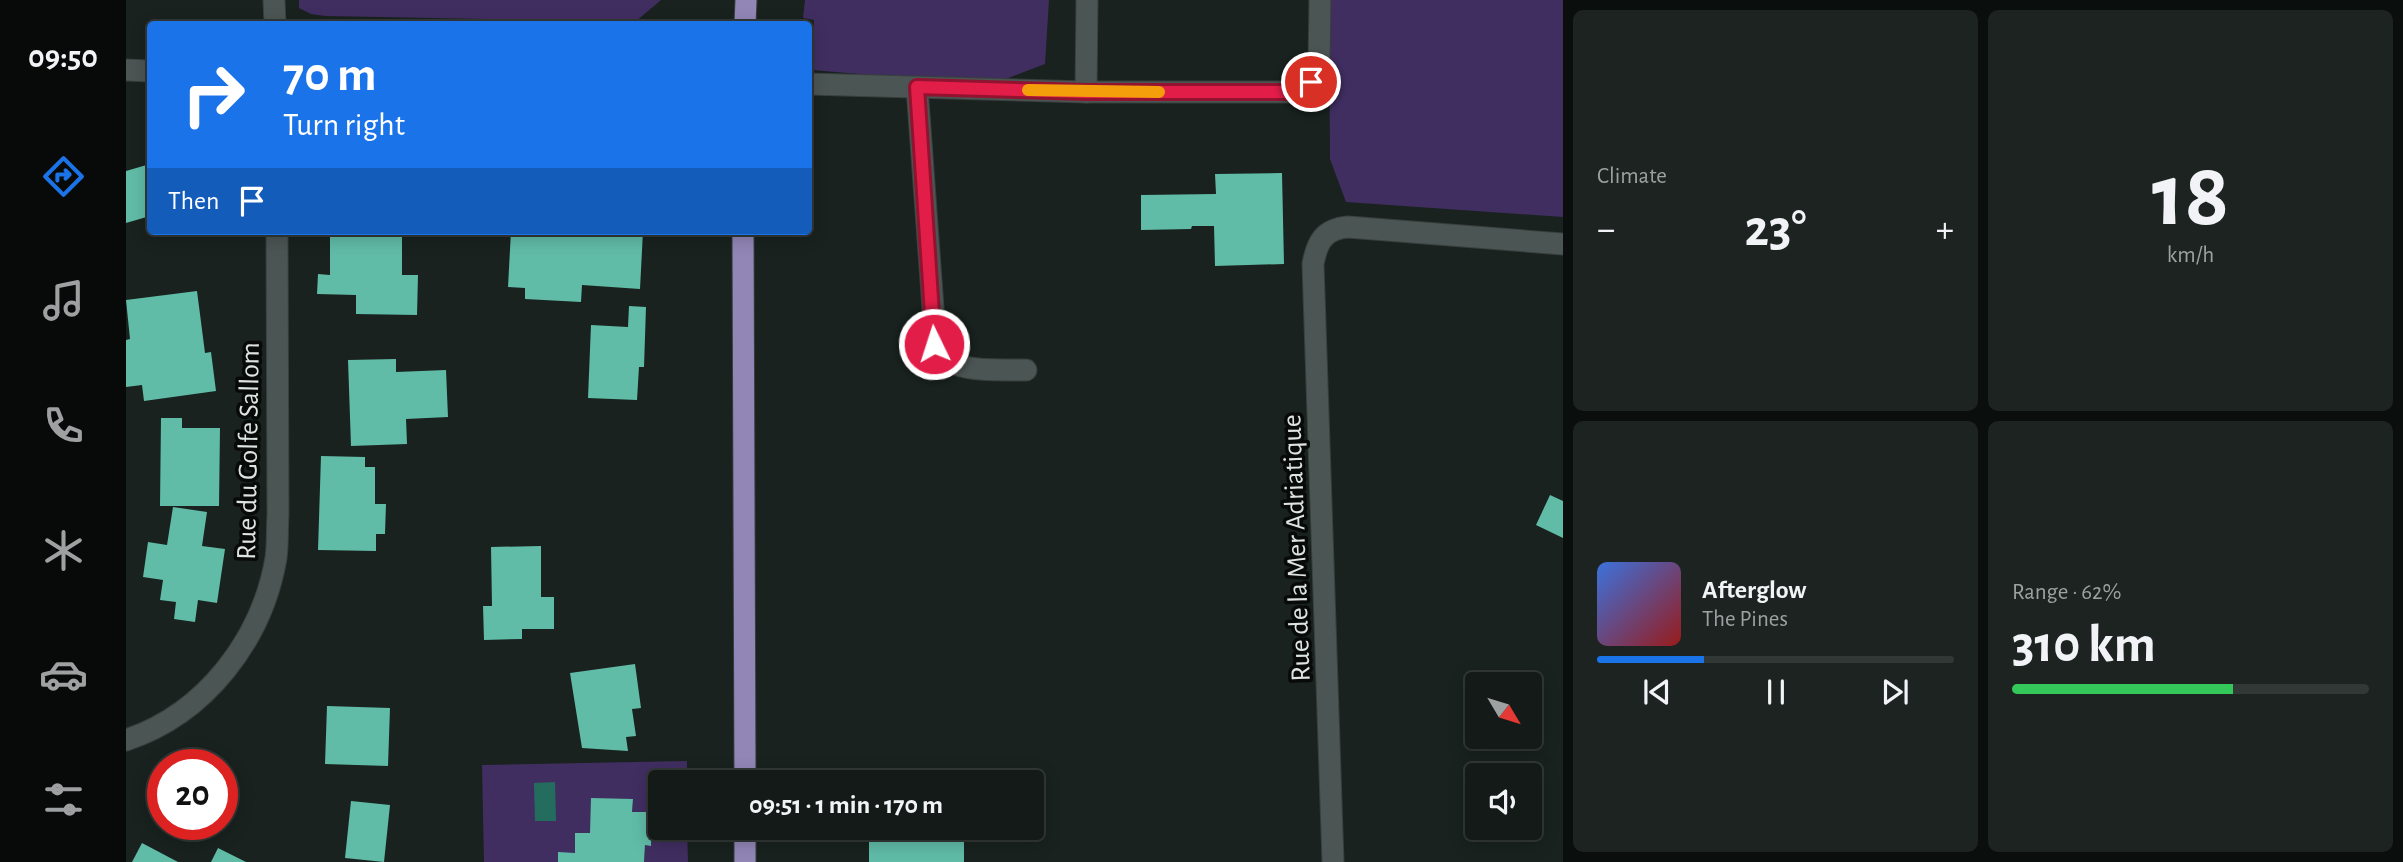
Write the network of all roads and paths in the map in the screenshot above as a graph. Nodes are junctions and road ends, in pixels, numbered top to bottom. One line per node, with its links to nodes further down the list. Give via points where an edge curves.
1 (274, 0): 5 (street)
2 (746, 0): 6 (main road)
3 (1087, 0): 11 (street)
4 (1320, 0): 11 (street, via 1319,66 1311,82 1295,92)
5 (275, 21)
6 (745, 21)
7 (126, 70): 8 (street)
8 (147, 71)
9 (812, 83): 10 (street)
10 (917, 87): 11 (street); 15 (street, via 936,349 944,360 959,367)
11 (1086, 92)
12 (277, 235): 16 (street, Rue du Golfe Sallom, via 276,556 268,590 241,649 206,692 172,720)
13 (743, 235): 17 (main road)
14 (1563, 244): 20 (street, Rue de la Mer Adriatique, via 1348,227 1324,235 1316,249)
15 (1026, 370)
16 (126, 740)
17 (745, 770)
18 (745, 840): 19 (main road)
19 (745, 862)
20 (1334, 862)

